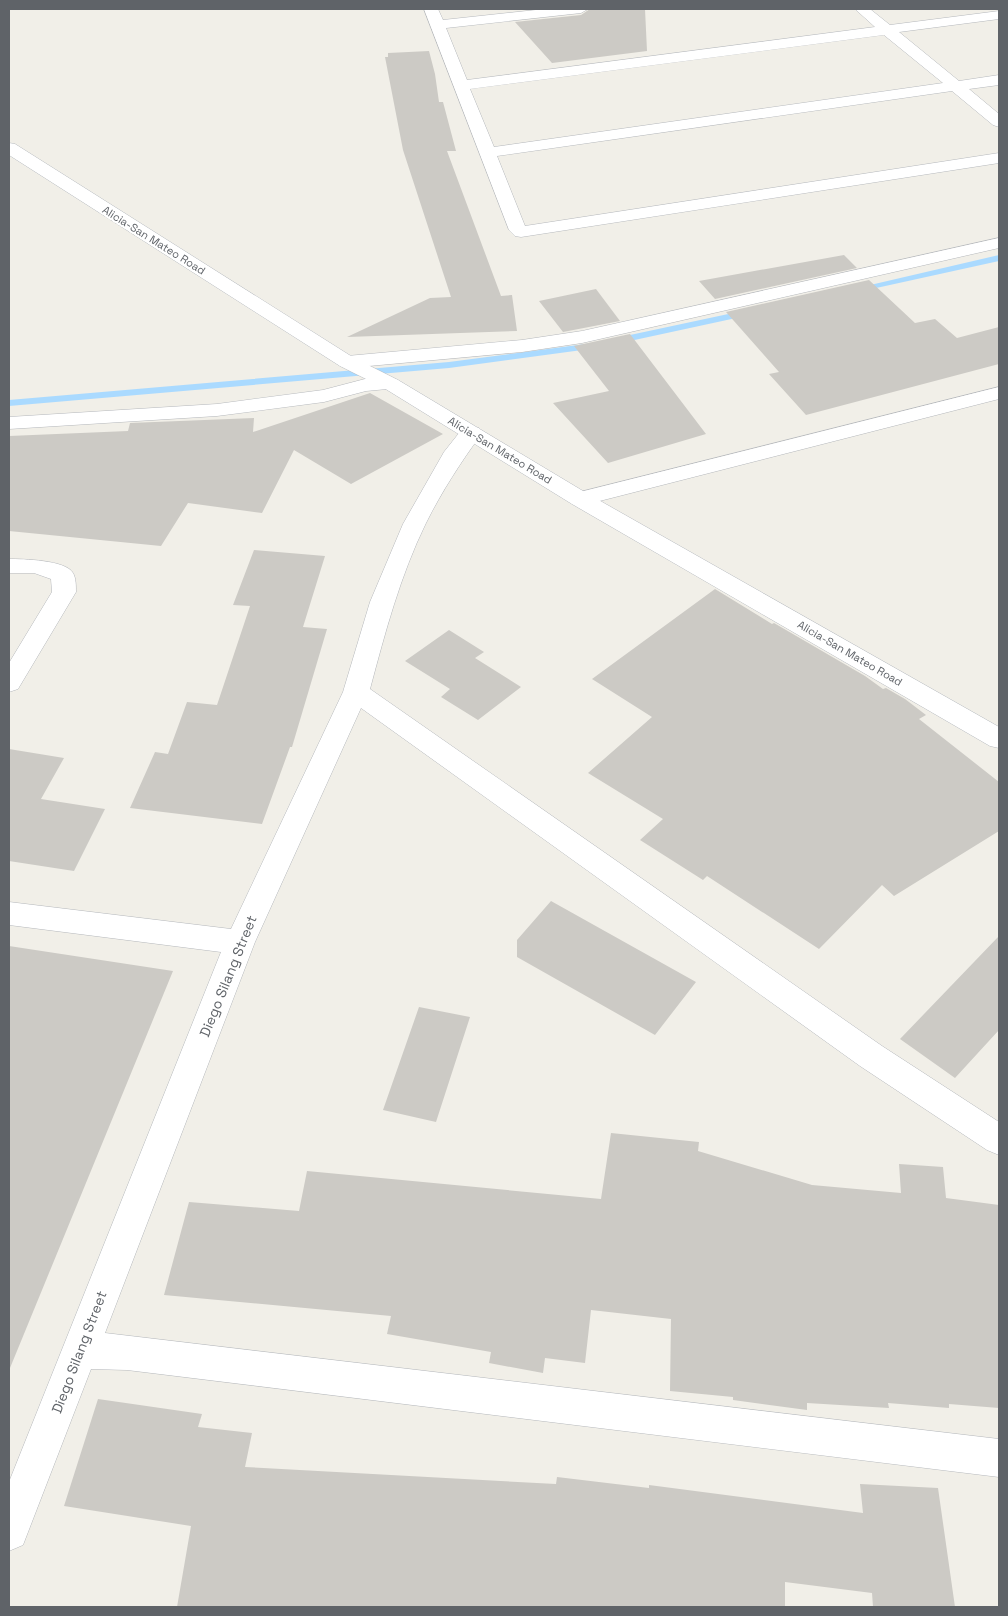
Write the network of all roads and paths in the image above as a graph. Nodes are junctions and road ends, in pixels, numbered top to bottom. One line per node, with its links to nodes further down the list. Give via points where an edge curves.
1 (430, 9): 5 (street)
2 (581, 9): 5 (street)
3 (862, 9): 6 (street)
4 (999, 15): 6 (street)
5 (437, 25): 8 (street)
6 (889, 30): 8 (street); 9 (street)
7 (999, 80): 9 (street)
8 (460, 86): 12 (street)
9 (956, 86): 10 (street); 12 (street)
10 (999, 122)
11 (9, 148): 15 (street, Alicia-San Mateo Road)
12 (486, 153): 13 (street, via 521,232)
13 (999, 158)
14 (999, 243): 15 (street, via 582,337 522,346)
15 (347, 362): 16 (street, Alicia-San Mateo Road)
16 (391, 384): 18 (street, via 365,385 324,396 217,410); 19 (street, Alicia-San Mateo Road)
17 (999, 393): 20 (street)
18 (9, 422)
19 (471, 433): 20 (street, Alicia-San Mateo Road); 23 (street, Diego Silang Street, via 452,457 414,524 382,602)
20 (580, 498): 24 (street, Alicia-San Mateo Road)
21 (9, 566): 22 (street, via 36,566 63,575 64,592)
22 (9, 683)
23 (356, 692): 26 (street, Diego Silang Street); 27 (street, via 871,1056)
24 (999, 739)
25 (9, 913): 26 (street)
26 (240, 942): 28 (street, Diego Silang Street)
27 (999, 1140)
28 (79, 1350): 29 (street, via 127,1352); 30 (street, Diego Silang Street)
29 (999, 1458)
30 (9, 1532)

